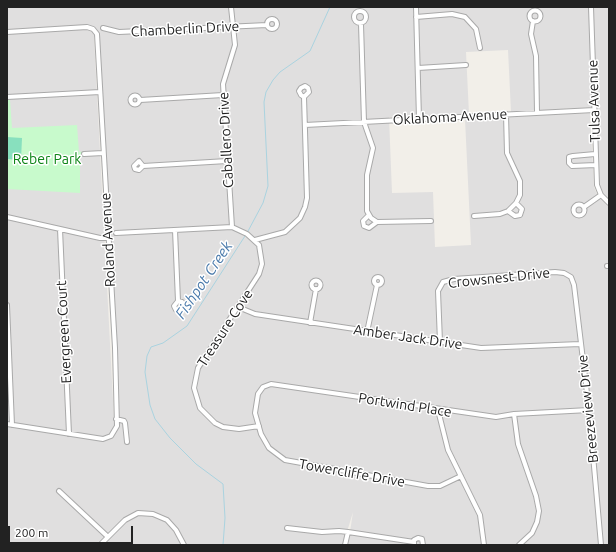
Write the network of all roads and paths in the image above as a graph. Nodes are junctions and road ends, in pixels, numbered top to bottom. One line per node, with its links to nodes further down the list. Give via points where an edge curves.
1 (232, 7): 8 (street, Caballero Drive)
2 (416, 7): 4 (street)
3 (590, 7): 19 (street, Tulsa Avenue)
4 (416, 17): 11 (street, via 452,14 464,17 476,30); 13 (street)
5 (533, 21): 20 (street, via 531,34 536,56)
6 (361, 24): 23 (street)
7 (267, 25): 8 (street, Chamberlin Drive)
8 (233, 27): 9 (street, Chamberlin Drive, via 119,32); 15 (street, Caballero Drive, via 234,50 224,78)
9 (103, 28)
10 (7, 32): 14 (street, Roland Avenue, via 84,27 95,31)
11 (480, 48)
12 (466, 65): 13 (street)
13 (418, 68): 22 (street)
14 (100, 92): 16 (street); 25 (street, Roland Avenue)
15 (223, 95): 18 (street); 28 (street, Caballero Drive)
16 (7, 97)
17 (304, 97): 24 (street)
18 (140, 100)
19 (594, 110): 20 (street, Oklahoma Avenue); 27 (street, Tulsa Avenue)
20 (537, 112): 21 (street, Oklahoma Avenue)
21 (506, 114): 22 (street, Oklahoma Avenue); 32 (street, via 507,153 521,188)
22 (419, 119): 23 (street, Oklahoma Avenue)
23 (364, 122): 24 (street, Oklahoma Avenue); 36 (street, via 373,148 367,175)
24 (305, 125): 46 (street, via 307,198 304,211 297,222 285,232)
25 (103, 153): 26 (street); 45 (street, Roland Avenue)
26 (84, 154)
27 (595, 154): 29 (street, Tulsa Avenue); 29 (street, via 570,157 569,163 572,166)
28 (227, 161): 30 (street); 41 (street, Caballero Drive)
29 (596, 165): 31 (street, Tulsa Avenue)
30 (143, 166)
31 (600, 195): 33 (street); 34 (street)
32 (516, 203): 35 (street); 35 (street, via 522,209 520,215 515,216)
33 (609, 203)
34 (584, 207)
35 (508, 211): 37 (street)
36 (369, 215): 40 (street); 40 (street, via 363,221 364,226 369,228)
37 (474, 216)
38 (7, 217): 42 (street)
39 (431, 220): 40 (street)
40 (377, 222)
41 (232, 227): 43 (street); 46 (street)
42 (60, 229): 45 (street); 63 (street, Evergreen Court)
43 (174, 230): 44 (street); 50 (street)
44 (116, 233)
45 (108, 238): 60 (street, Roland Avenue, via 115,348)
46 (255, 240): 52 (street, Treasure Cove, via 262,255 262,264 259,274)
47 (568, 275): 55 (street, Crowsnest Drive, via 555,272 454,279 443,282 438,291); 56 (street, Breezeview Drive, via 574,285)
48 (377, 285): 54 (street)
49 (316, 289): 53 (street)
50 (178, 300)
51 (7, 305): 61 (street)
52 (238, 307): 53 (street, Amber Jack Drive, via 255,314); 62 (street, Treasure Cove, via 198,368 195,393 200,408 215,423 239,429)
53 (310, 323): 54 (street, Amber Jack Drive)
54 (367, 332): 55 (street, Amber Jack Drive)
55 (440, 342): 56 (street, Amber Jack Drive, via 487,348)
56 (580, 344): 58 (street, Breezeview Drive)
57 (438, 410): 59 (street, Portwind Place, via 496,417); 62 (street, Portwind Place, via 271,384 263,387 257,399 255,412); 65 (street, via 446,445)
58 (589, 410): 59 (street, Portwind Place); 77 (street, Breezeview Drive)
59 (514, 414): 76 (street, via 518,444 539,511 532,533)
60 (116, 419): 63 (street, via 116,429 108,438); 64 (street, via 124,420)
61 (10, 424): 63 (street)
62 (258, 426): 65 (street, Towercliffe Drive, via 269,448 279,457 292,462 428,486 440,486)
63 (69, 434)
64 (127, 442)
65 (461, 476): 75 (street, via 480,515)
66 (59, 491): 69 (street)
67 (287, 528): 68 (street, via 325,533)
68 (348, 532): 70 (street); 73 (street)
69 (107, 536): 71 (street); 72 (street, via 132,515 153,514 167,520)
70 (414, 544): 74 (street, via 415,539 420,538)
71 (100, 545)
72 (184, 545)
73 (345, 545)
74 (423, 545)
75 (484, 545)
76 (519, 545)
77 (601, 545)

